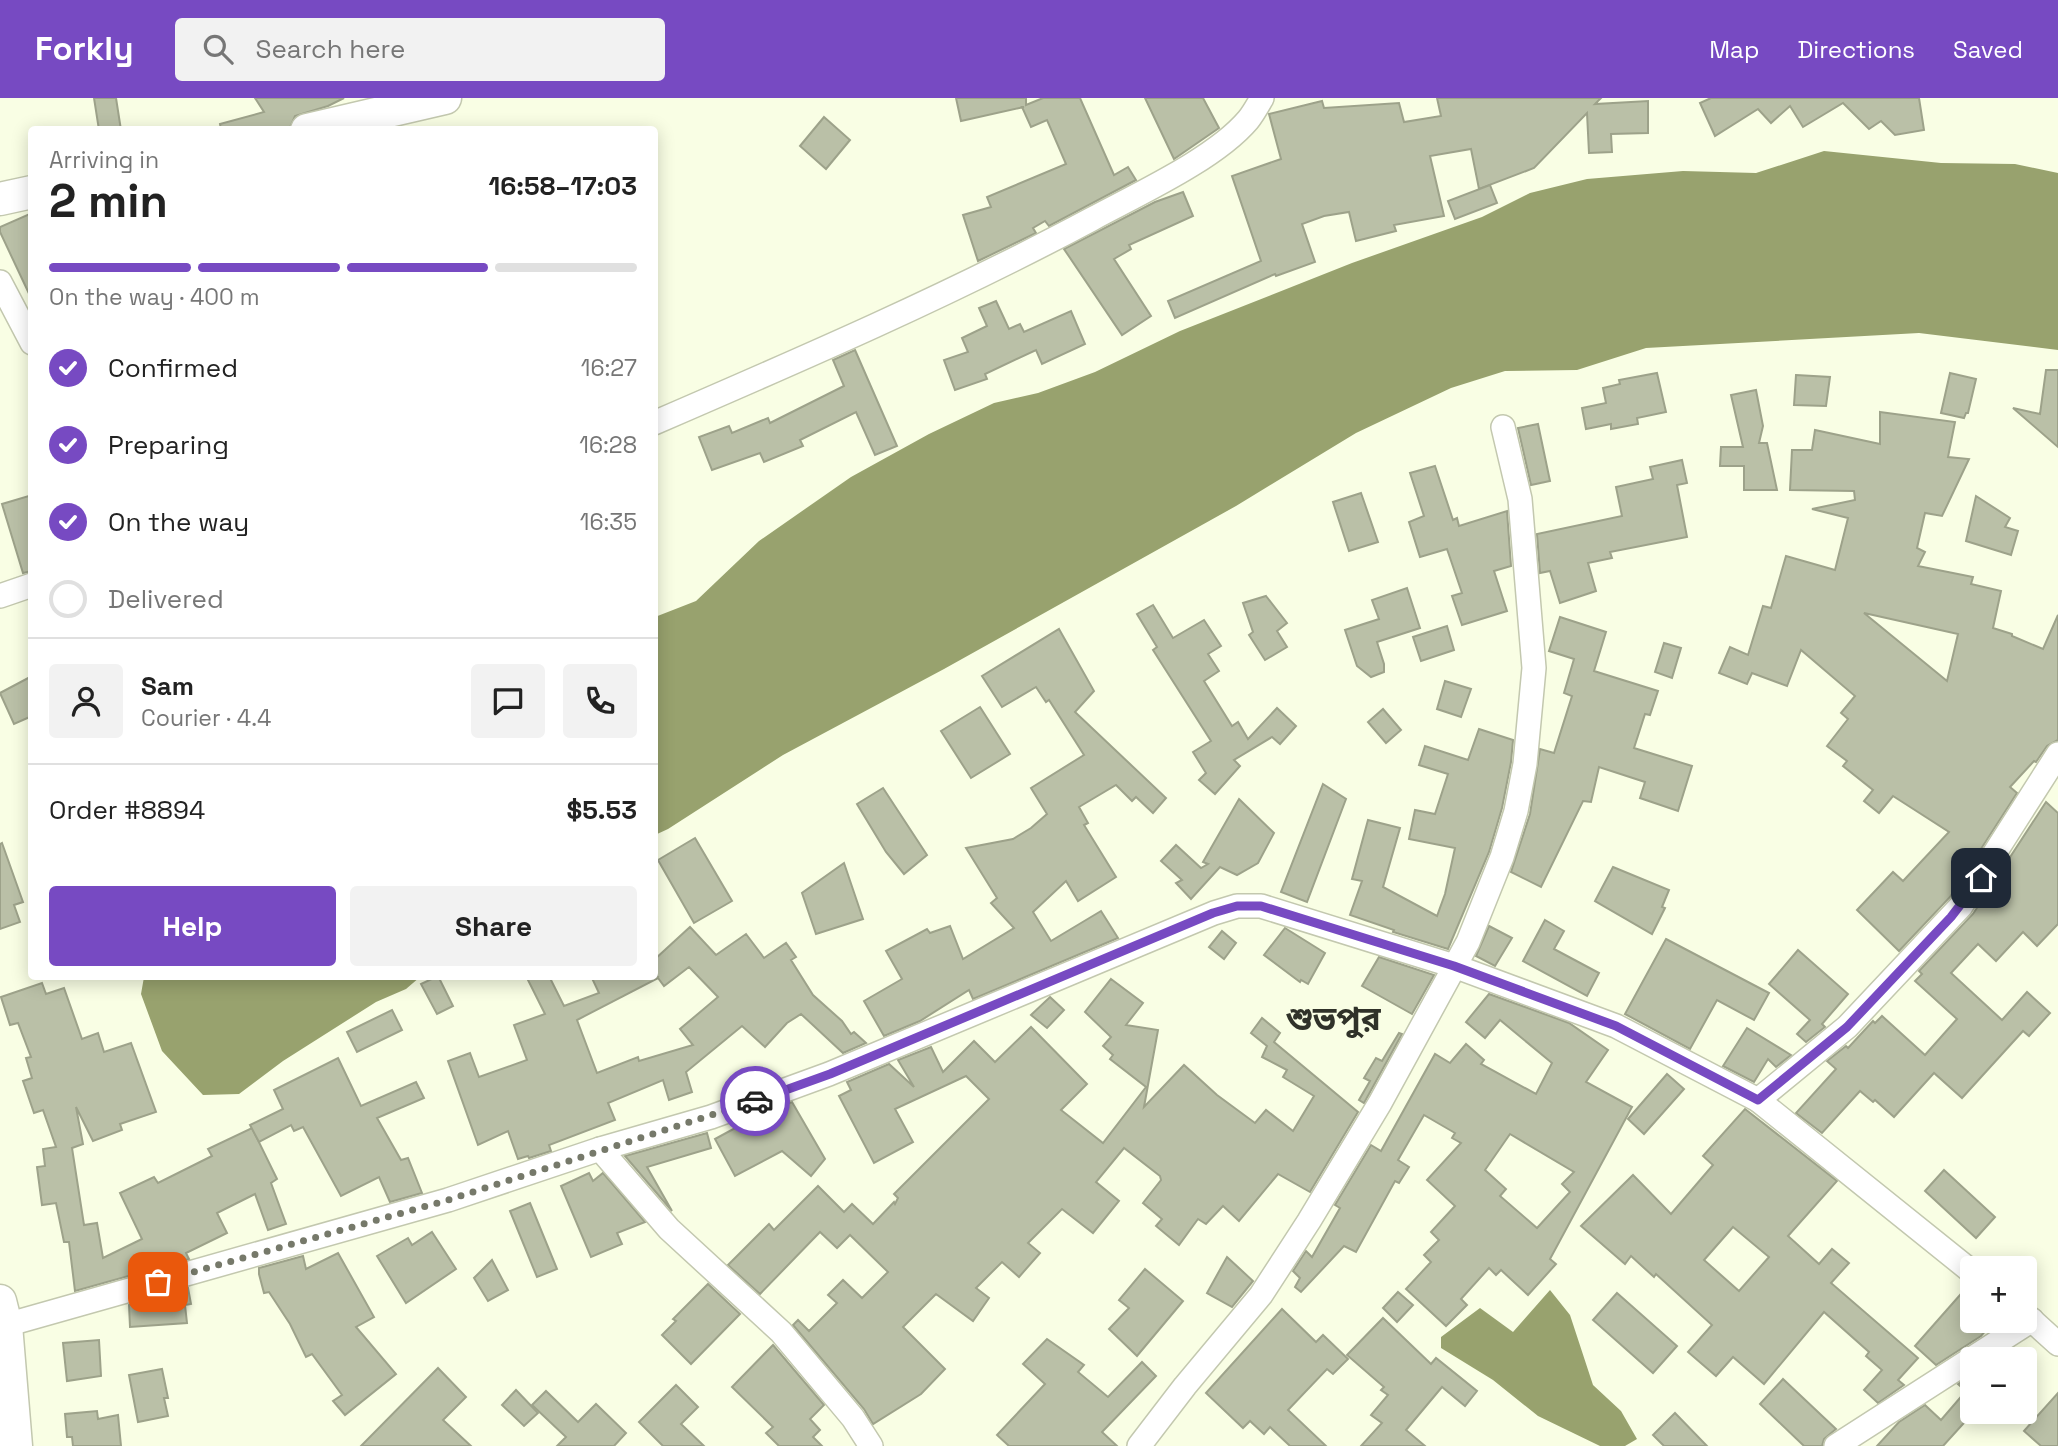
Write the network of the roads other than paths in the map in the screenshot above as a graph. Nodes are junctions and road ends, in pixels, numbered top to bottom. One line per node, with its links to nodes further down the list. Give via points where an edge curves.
1 (444, 98): 3 (street)
2 (1262, 98): 9 (street, via 1248,120 1217,149 1039,247 852,337)
3 (377, 105): 4 (street)
4 (318, 126)
5 (28, 193): 6 (street)
6 (0, 199)
7 (0, 282): 8 (street)
8 (28, 335)
9 (658, 421)
10 (1503, 427): 14 (street, via 1520,499 1534,668 1531,718 1516,811 1482,910)
11 (28, 586): 12 (street)
12 (0, 596)
13 (2058, 754): 15 (street, via 1961,906 1847,1027)
14 (1454, 966): 15 (street, via 1616,1026); 16 (street, via 1261,906 1237,906 830,1074); 24 (street, via 1380,1103 1268,1285)
15 (1758, 1100): 17 (street)
16 (600, 1149): 18 (street, via 448,1200); 23 (street, via 669,1230 781,1332)
17 (1960, 1262)
18 (3, 1313): 22 (street)
19 (2037, 1325): 21 (street)
20 (2004, 1333): 25 (street)
21 (2058, 1344)
22 (16, 1446)
23 (871, 1446)
24 (1139, 1446)
25 (1836, 1446)

